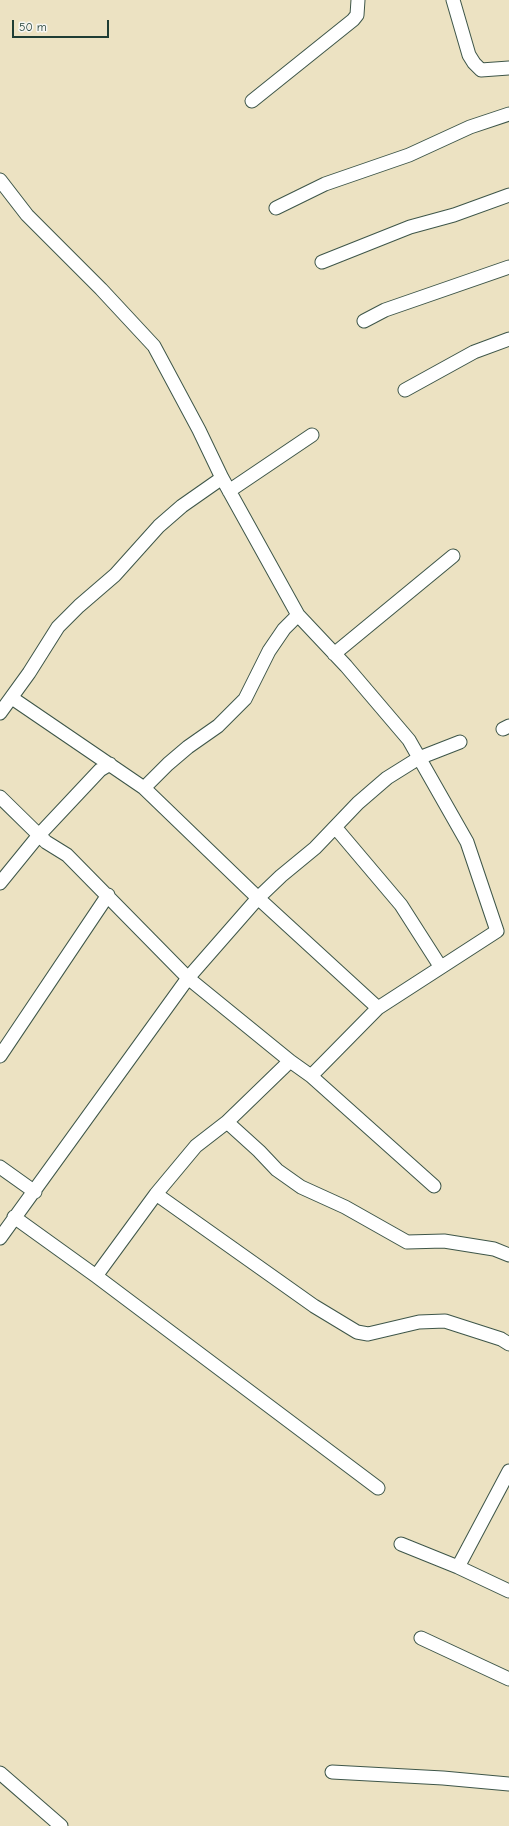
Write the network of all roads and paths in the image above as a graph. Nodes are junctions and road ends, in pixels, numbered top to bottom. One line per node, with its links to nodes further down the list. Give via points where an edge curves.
1 (358, 0): 4 (street, via 357,15 353,20)
2 (453, 0): 3 (street, via 469,55 474,63 481,70)
3 (509, 68)
4 (252, 101)
5 (509, 114): 8 (street, via 470,127 409,155 325,184)
6 (0, 180): 15 (street, via 27,215 154,346)
7 (509, 195): 9 (street, via 454,215 410,227)
8 (276, 208)
9 (322, 262)
10 (509, 267): 11 (street, via 385,310)
11 (364, 321)
12 (509, 339): 13 (street, via 474,352)
13 (405, 390)
14 (312, 435): 16 (street)
15 (222, 478): 16 (street); 20 (street, via 159,526 114,575 79,606 64,622)
16 (229, 491): 18 (street)
17 (453, 556): 19 (street)
18 (298, 615): 19 (street); 25 (street, via 284,629 269,651 245,699 218,726 188,747)
19 (334, 654): 23 (street, via 409,740)
20 (12, 698): 21 (street); 24 (street)
21 (0, 713)
22 (460, 742): 23 (street)
23 (419, 758): 27 (street, via 387,778); 32 (street, via 467,842 497,930)
24 (110, 764): 25 (street); 28 (street, via 100,770)
25 (144, 788): 31 (street)
26 (0, 797): 28 (street)
27 (335, 827): 31 (street, via 316,848); 32 (street, via 401,905)
28 (39, 835): 29 (street); 30 (street, via 67,855)
29 (0, 883)
30 (108, 895): 33 (street); 35 (street)
31 (258, 898): 33 (street); 34 (street)
32 (440, 966): 34 (street)
33 (188, 978): 36 (street); 41 (street)
34 (378, 1008): 37 (street)
35 (0, 1056)
36 (290, 1061): 37 (street); 38 (street)
37 (311, 1076): 40 (street)
38 (227, 1122): 42 (street, via 196,1146); 45 (street, via 277,1170 301,1187 345,1207 407,1242 444,1241 494,1249)
39 (0, 1167): 41 (street)
40 (434, 1186)
41 (35, 1192): 43 (street)
42 (156, 1194): 46 (street); 47 (street, via 314,1306 357,1332 368,1334 419,1322 445,1321)
43 (14, 1217): 44 (street); 46 (street)
44 (0, 1238)
45 (509, 1255)
46 (96, 1276): 49 (street)
47 (509, 1344)
48 (509, 1471): 51 (street)
49 (378, 1488)
50 (400, 1544): 51 (street)
51 (458, 1567): 52 (street)
52 (509, 1591)
53 (421, 1638): 54 (street)
54 (509, 1679)
55 (332, 1772): 57 (street)
56 (0, 1773): 58 (street)
57 (509, 1784)
58 (61, 1826)

